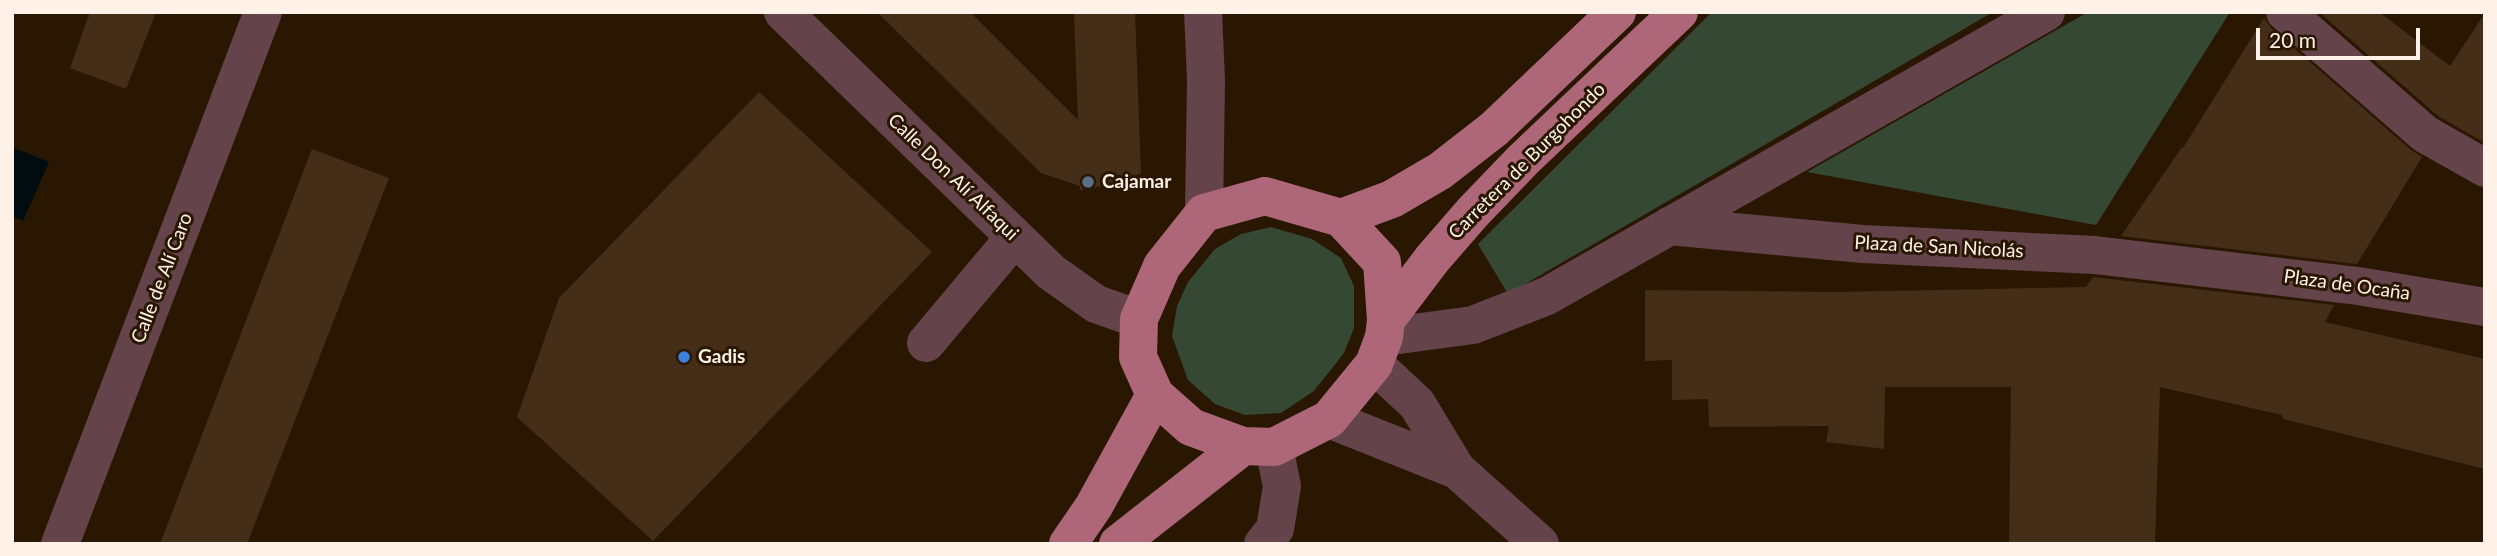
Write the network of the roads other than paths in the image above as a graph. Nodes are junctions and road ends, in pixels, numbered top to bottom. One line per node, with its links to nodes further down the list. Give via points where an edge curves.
1 (263, 12): 22 (street, Calle de Alí Caro)
2 (783, 12): 12 (street, Calle Don Alí Alfaqui)
3 (1203, 12): 9 (street)
4 (1617, 12): 10 (main road, via 1494,129 1440,172 1392,199)
5 (1679, 12): 16 (main road, Carretera de Burgohondo, via 1473,212 1433,258)
6 (2046, 12): 11 (street)
7 (2285, 12): 8 (street, via 2425,134)
8 (2485, 168)
9 (1204, 213): 10 (main road, via 1265,196); 15 (main road, via 1162,266)
10 (1341, 218): 16 (main road, via 1382,262)
11 (1669, 226): 13 (street, Plaza de San Nicolás); 16 (street, via 1547,296 1472,325)
12 (1015, 237): 15 (street, Calle Don Alí Alfaqui, via 1051,272 1096,304); 17 (street)
13 (2208, 267): 14 (street, Plaza de Ocaña)
14 (2485, 307)
15 (1139, 319): 18 (main road, via 1138,357)
16 (1381, 340): 19 (main road); 21 (street)
17 (926, 343)
18 (1155, 395): 20 (main road, via 1191,427); 23 (main road)
19 (1329, 419): 20 (main road); 21 (street)
20 (1258, 447): 24 (main road); 25 (street, via 1282,486 1275,529)
21 (1457, 470): 26 (street)
22 (60, 544)
23 (1068, 544)
24 (1118, 544)
25 (1263, 544)
26 (1540, 544)

